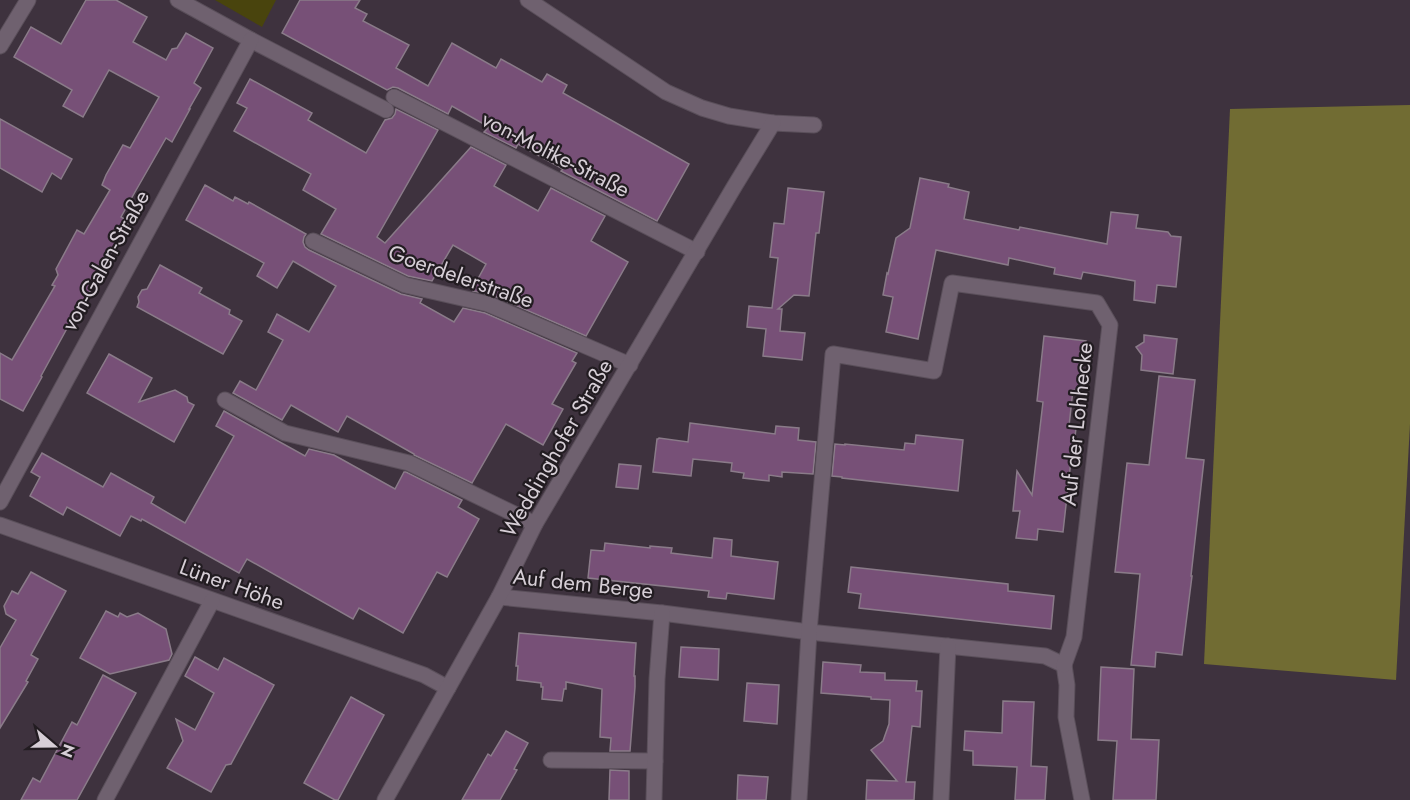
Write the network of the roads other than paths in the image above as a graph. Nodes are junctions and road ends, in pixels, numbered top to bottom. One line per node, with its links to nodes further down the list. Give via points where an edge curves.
1 (28, 0): 5 (street)
2 (178, 0): 4 (street)
3 (528, 0): 8 (street, via 666,92 702,108)
4 (250, 40): 7 (street); 14 (street, von-Galen-Straße)
5 (0, 46)
6 (394, 97): 11 (street, von-Moltke-Straße)
7 (386, 110)
8 (773, 123): 9 (street); 11 (street, Weddinghofer Straße)
9 (814, 125)
10 (313, 241): 12 (street, Goerdelerstraße, via 405,285 488,304)
11 (696, 252): 12 (street, Weddinghofer Straße)
12 (630, 365): 15 (street, Weddinghofer Straße)
13 (225, 400): 15 (street, via 285,433 409,463)
14 (0, 502)
15 (535, 524): 17 (street, Weddinghofer Straße)
16 (0, 525): 18 (street, Lüner Höhe)
17 (499, 597): 19 (street, Auf dem Berge); 23 (street, Weddinghofer Straße)
18 (212, 601): 23 (street, Lüner Höhe, via 424,675); 26 (street)
19 (662, 614): 20 (street, Auf dem Berge); 25 (street, Auf dem Berge)
20 (809, 632): 21 (street, Auf dem Berge); 22 (street, Auf der Lohhecke, via 833,354 934,371 952,283 1097,303 1110,325 1074,637); 29 (street)
21 (948, 646): 22 (street, Auf dem Berge, via 1045,656); 30 (street)
22 (1064, 665): 31 (street, via 1066,717)
23 (448, 688): 27 (street, Weddinghofer Straße)
24 (551, 760): 25 (street)
25 (655, 761): 28 (street, Auf dem Berge)
26 (105, 800)
27 (385, 800)
28 (654, 800)
29 (799, 800)
30 (941, 800)
31 (1082, 800)

